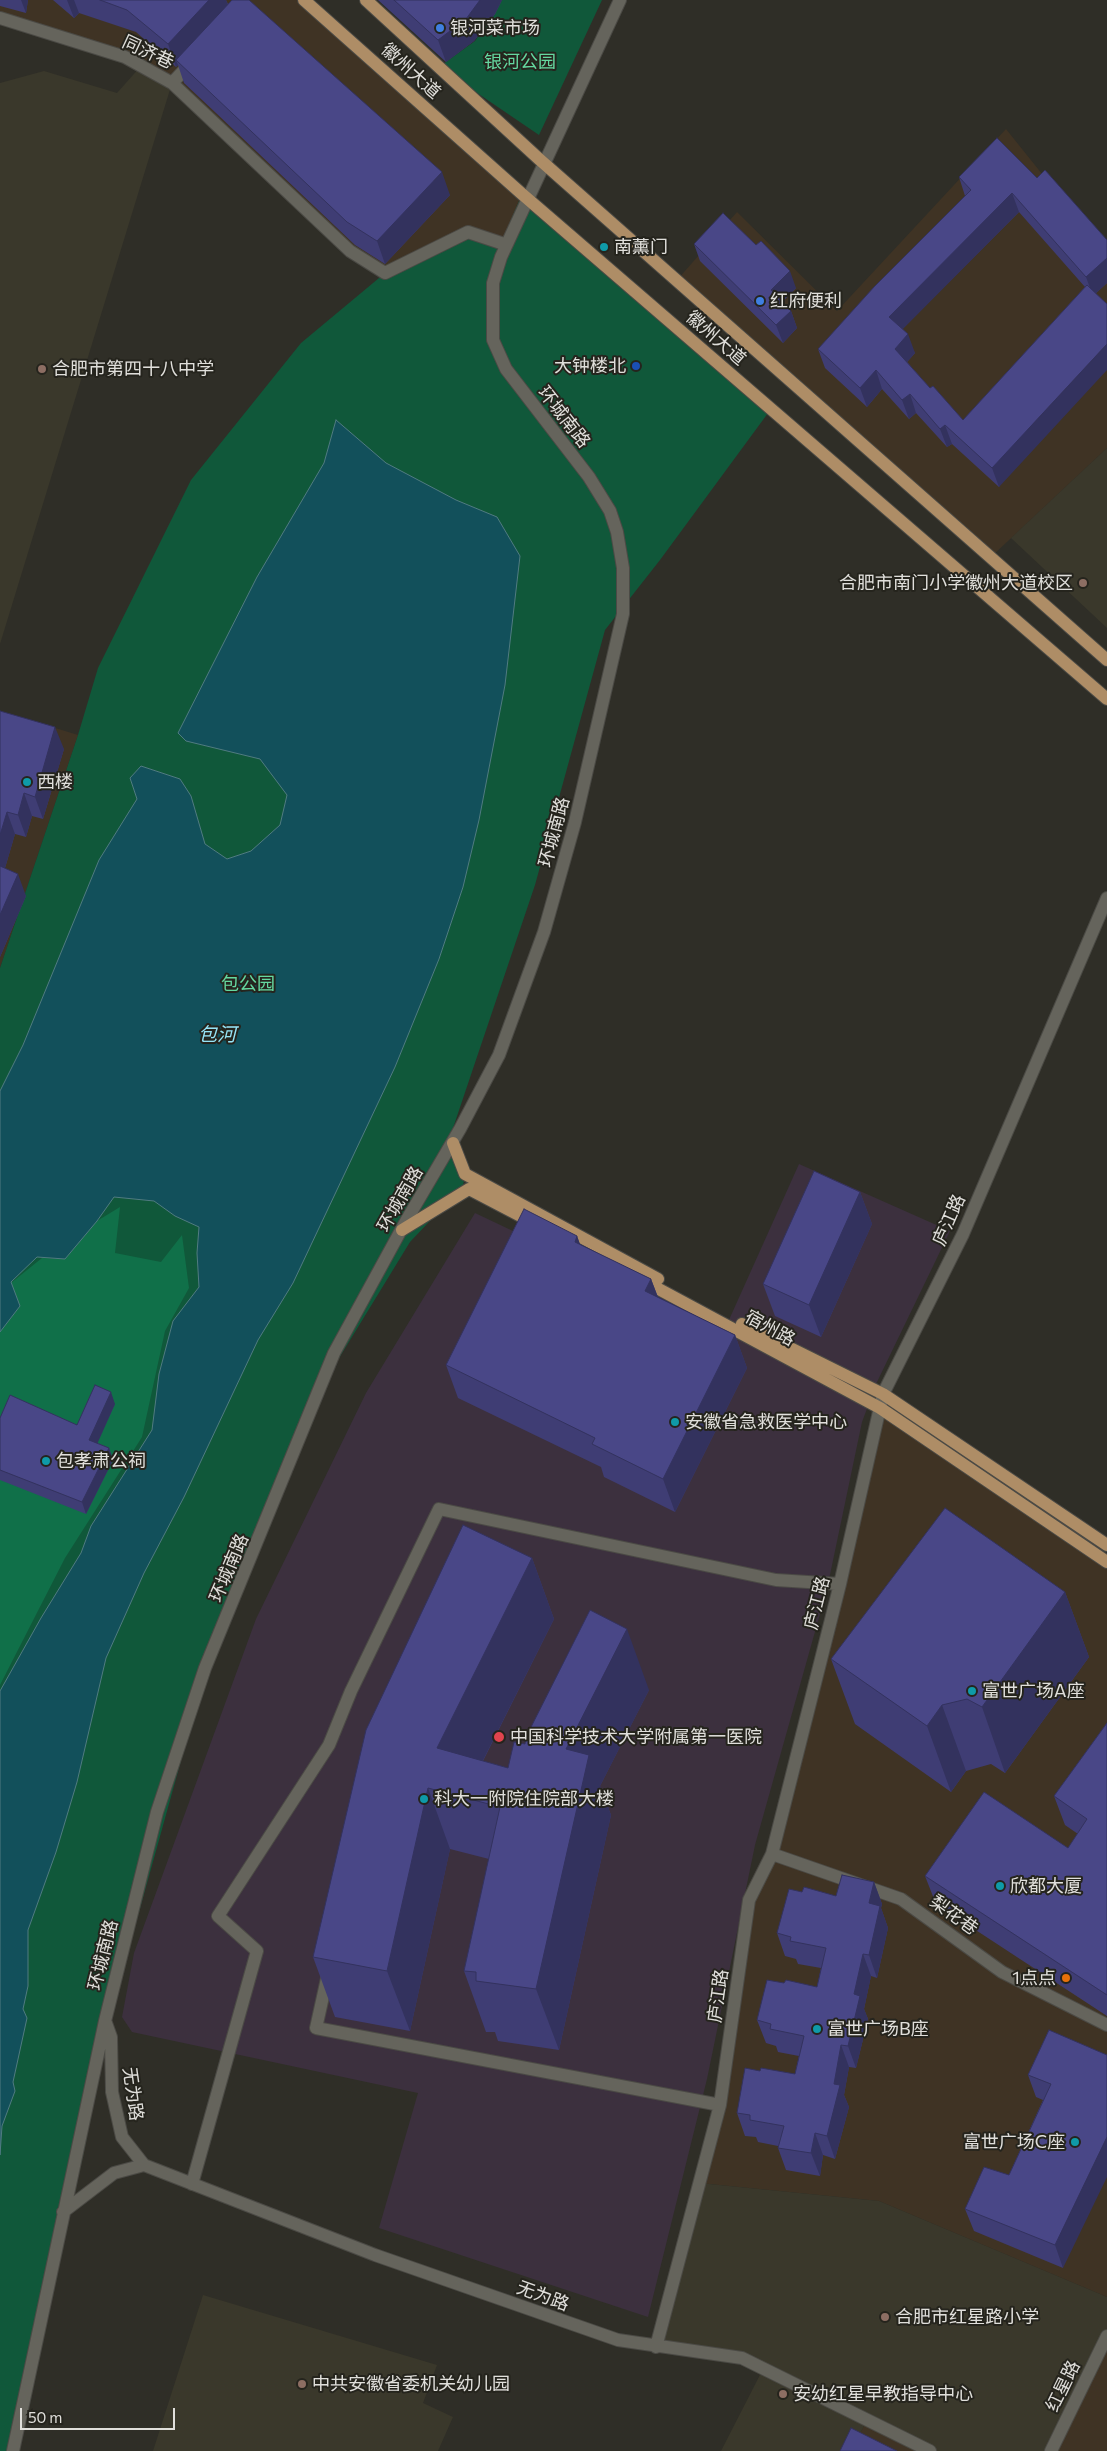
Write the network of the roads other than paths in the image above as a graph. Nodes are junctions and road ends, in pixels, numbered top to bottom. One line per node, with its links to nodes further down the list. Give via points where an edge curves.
1 (304, 0): 8 (main road, 徽州大道)
2 (366, 0): 7 (main road, 徽州大道)
3 (620, 0): 7 (street, 环城南路)
4 (0, 18): 6 (street, 同济巷, via 125,57)
5 (198, 56): 6 (street, 同济巷)
6 (172, 83): 9 (street, via 350,251 385,274 468,232)
7 (544, 163): 8 (street, 环城南路); 10 (main road, 徽州大道)
8 (528, 198): 11 (main road, 徽州大道); 13 (street, 环城南路, via 501,257 494,283 493,340 506,369 589,477 610,512 623,568 623,614 575,822 544,932 498,1056)
9 (501, 243)
10 (1107, 660)
11 (1107, 699)
12 (1107, 898): 15 (street, 庐江路, via 963,1234)
13 (452, 1143): 14 (street, 环城南路); 15 (main road, 宿州路, via 465,1174 734,1320)
14 (402, 1230): 16 (main road, 宿州路, via 469,1189); 22 (street, 环城南路, via 334,1353 205,1668 157,1812)
15 (883, 1394): 16 (street, 庐江路); 17 (main road, 宿州路)
16 (880, 1408): 18 (main road, 宿州路); 19 (street, 庐江路)
17 (1107, 1545)
18 (1107, 1562)
19 (840, 1584): 20 (street, 庐江路); 26 (street, via 776,1580 439,1509 351,1691 329,1745 218,1916 257,1951)
20 (772, 1854): 23 (street, 梨花巷, via 901,1899 1002,1972); 24 (street, 庐江路, via 749,1900)
21 (330, 1962): 24 (street, via 316,2028)
22 (105, 2021): 25 (street, 无为路, via 110,2037 112,2092 122,2137); 27 (street, 环城南路)
23 (1107, 2024)
24 (720, 2105): 29 (street, 庐江路)
25 (144, 2165): 26 (street, 无为路); 27 (street, via 114,2173)
26 (192, 2184): 29 (street, 无为路, via 375,2254 618,2340)
27 (63, 2212): 30 (street, 环城南路)
28 (1107, 2336): 32 (street, 红星路)
29 (656, 2347): 31 (street, 无为路, via 742,2358)
30 (13, 2451)
31 (930, 2451)
32 (1051, 2451)

